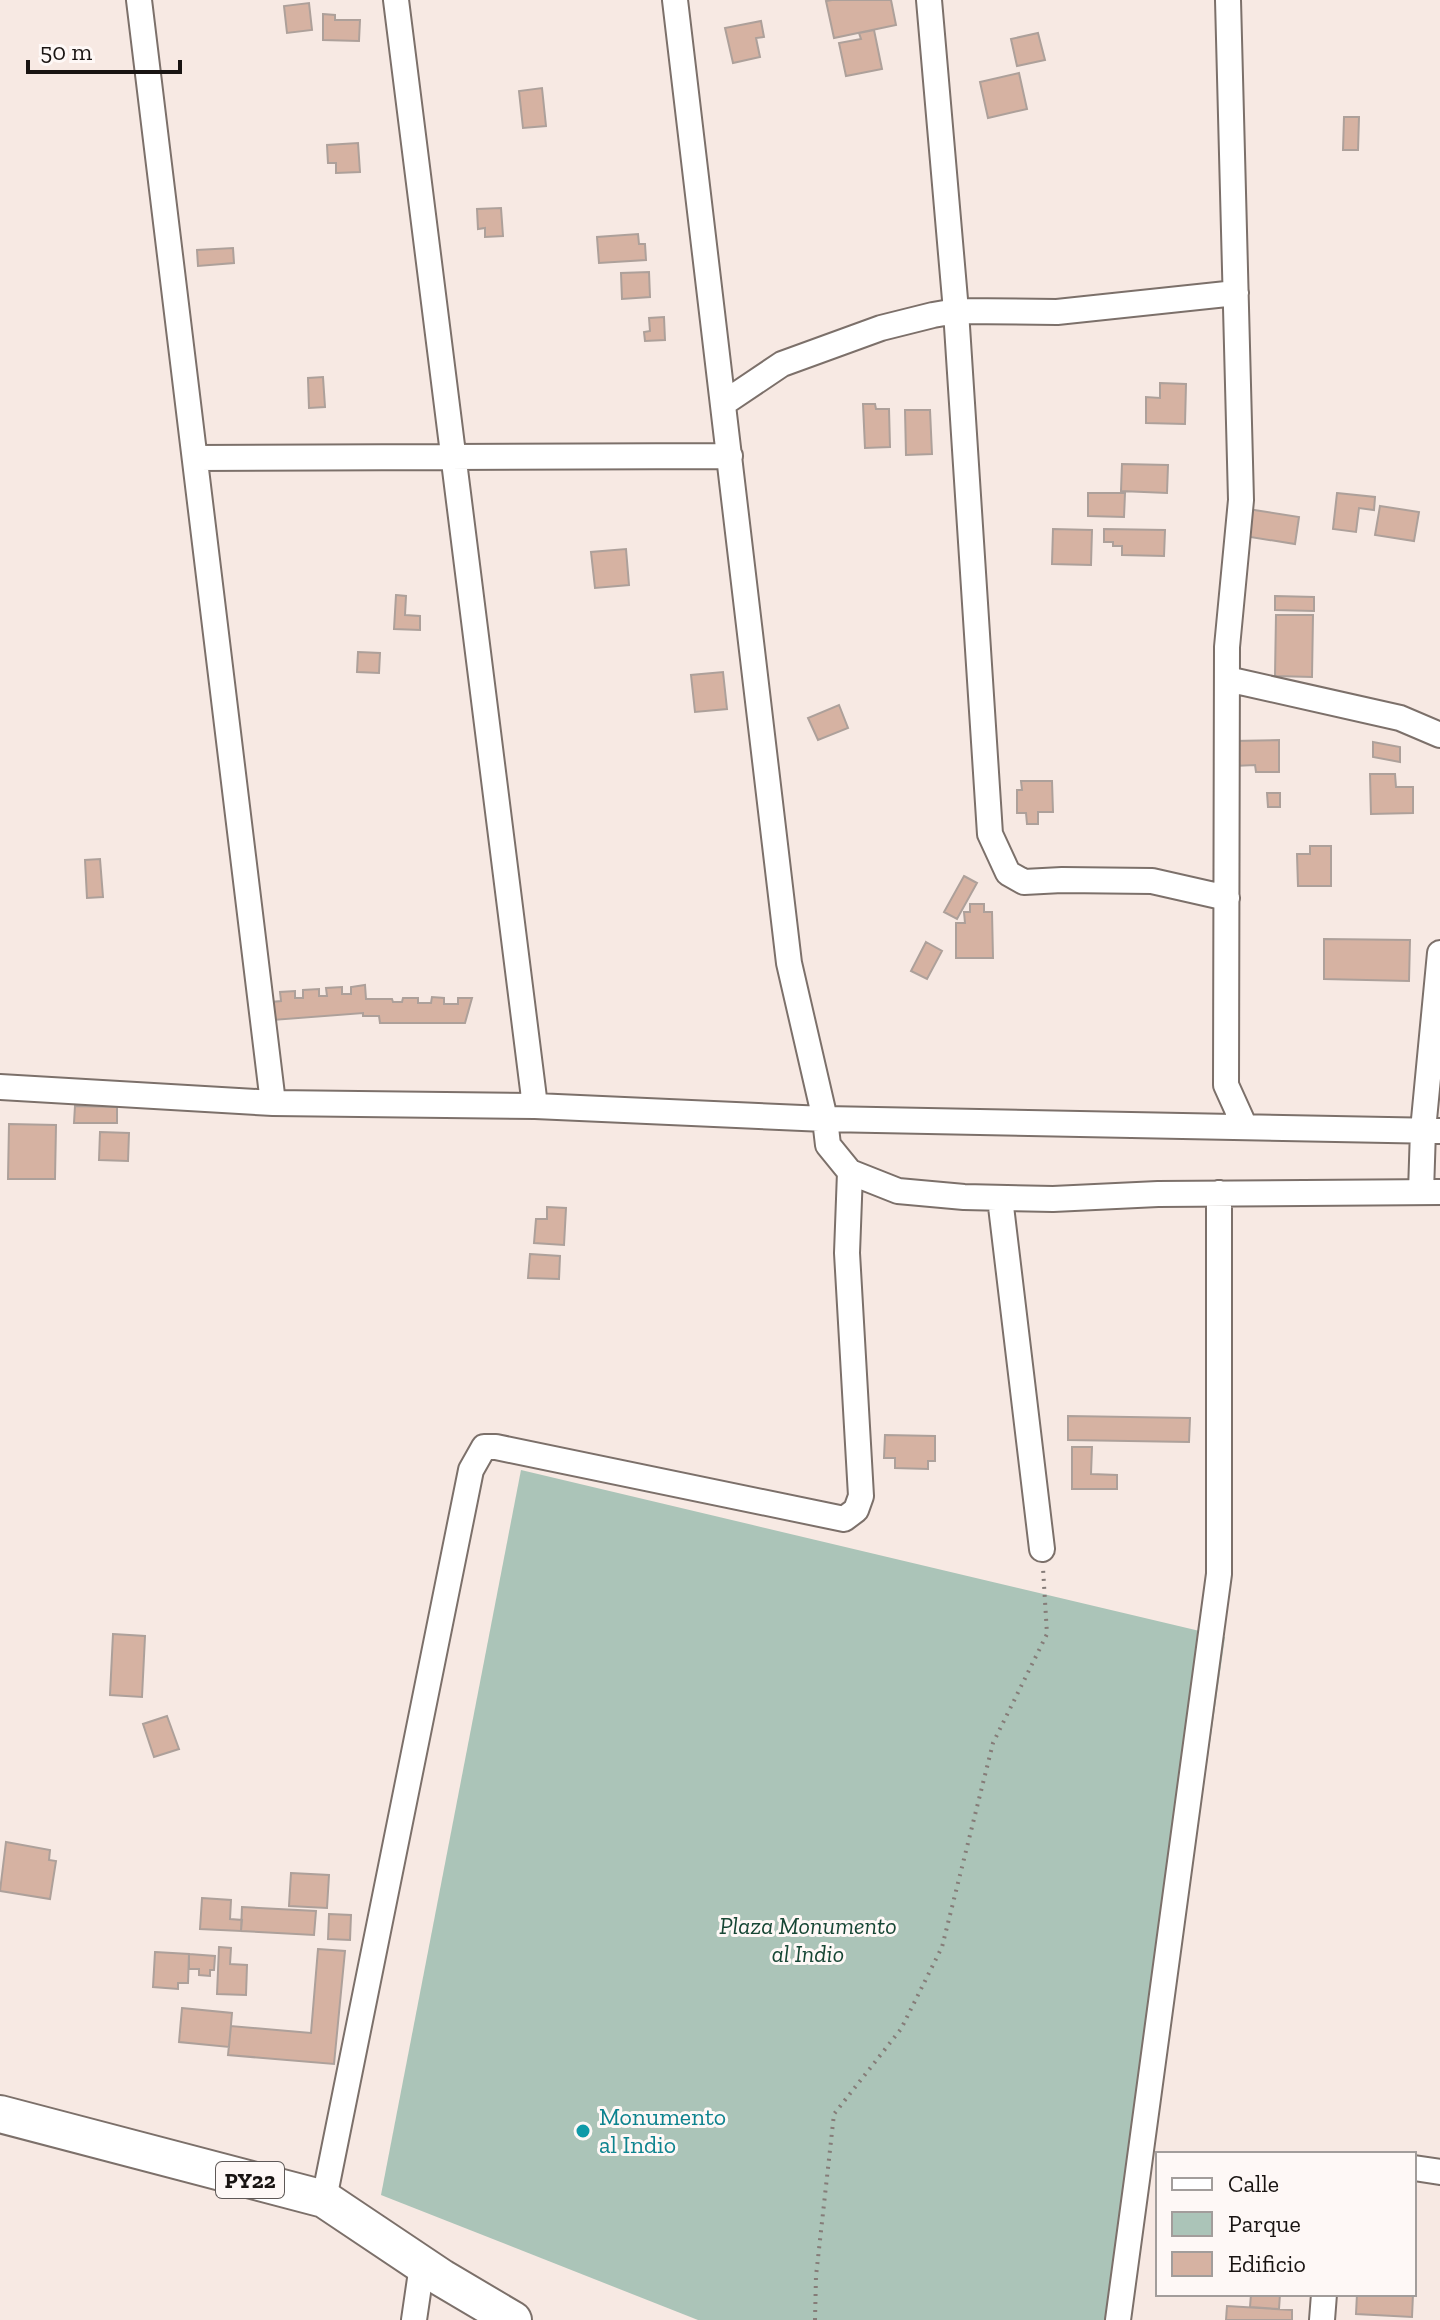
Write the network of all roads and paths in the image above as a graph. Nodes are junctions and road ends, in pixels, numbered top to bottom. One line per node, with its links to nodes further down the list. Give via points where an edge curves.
1 (139, 0): 11 (street)
2 (396, 0): 10 (street)
3 (675, 0): 8 (street)
4 (929, 0): 7 (street)
5 (1228, 0): 6 (street)
6 (1236, 293): 7 (street, via 1057,312); 12 (street, via 1241,500)
7 (956, 311): 8 (street, via 881,328 782,364); 14 (street, via 990,834 1008,873 1024,882 1152,881)
8 (724, 403): 9 (street)
9 (730, 456): 10 (street); 19 (street, via 789,963)
10 (455, 457): 11 (street); 18 (street)
11 (195, 458): 17 (street)
12 (1227, 679): 13 (street, via 1400,718); 14 (street)
13 (1440, 735)
14 (1227, 898): 20 (street, via 1226,1085)
15 (1440, 953): 21 (street)
16 (0, 1087): 17 (street)
17 (273, 1103): 18 (street)
18 (535, 1106): 19 (street)
19 (825, 1119): 20 (street); 22 (street, via 828,1145)
20 (1245, 1127): 21 (street)
21 (1432, 1131): 23 (street)
22 (850, 1172): 25 (street, via 898,1191); 30 (street, via 847,1253 861,1496 856,1510 844,1519 496,1447 484,1447 471,1470)
23 (1430, 1192): 24 (street)
24 (1219, 1193): 25 (street); 36 (street, via 1219,1574)
25 (1000, 1198): 26 (street)
26 (1042, 1549): 35 (path, via 1047,1634 993,1743 942,1947 901,2029 834,2114)
27 (0, 2114): 30 (highway, PY22)
28 (1416, 2168): 29 (street)
29 (1440, 2172)
30 (324, 2199): 31 (highway, PY22)
31 (422, 2265): 33 (street); 34 (highway, PY22)
32 (1324, 2296): 37 (street)
33 (414, 2320)
34 (513, 2320)
35 (815, 2320)
36 (1118, 2320)
37 (1322, 2320)

